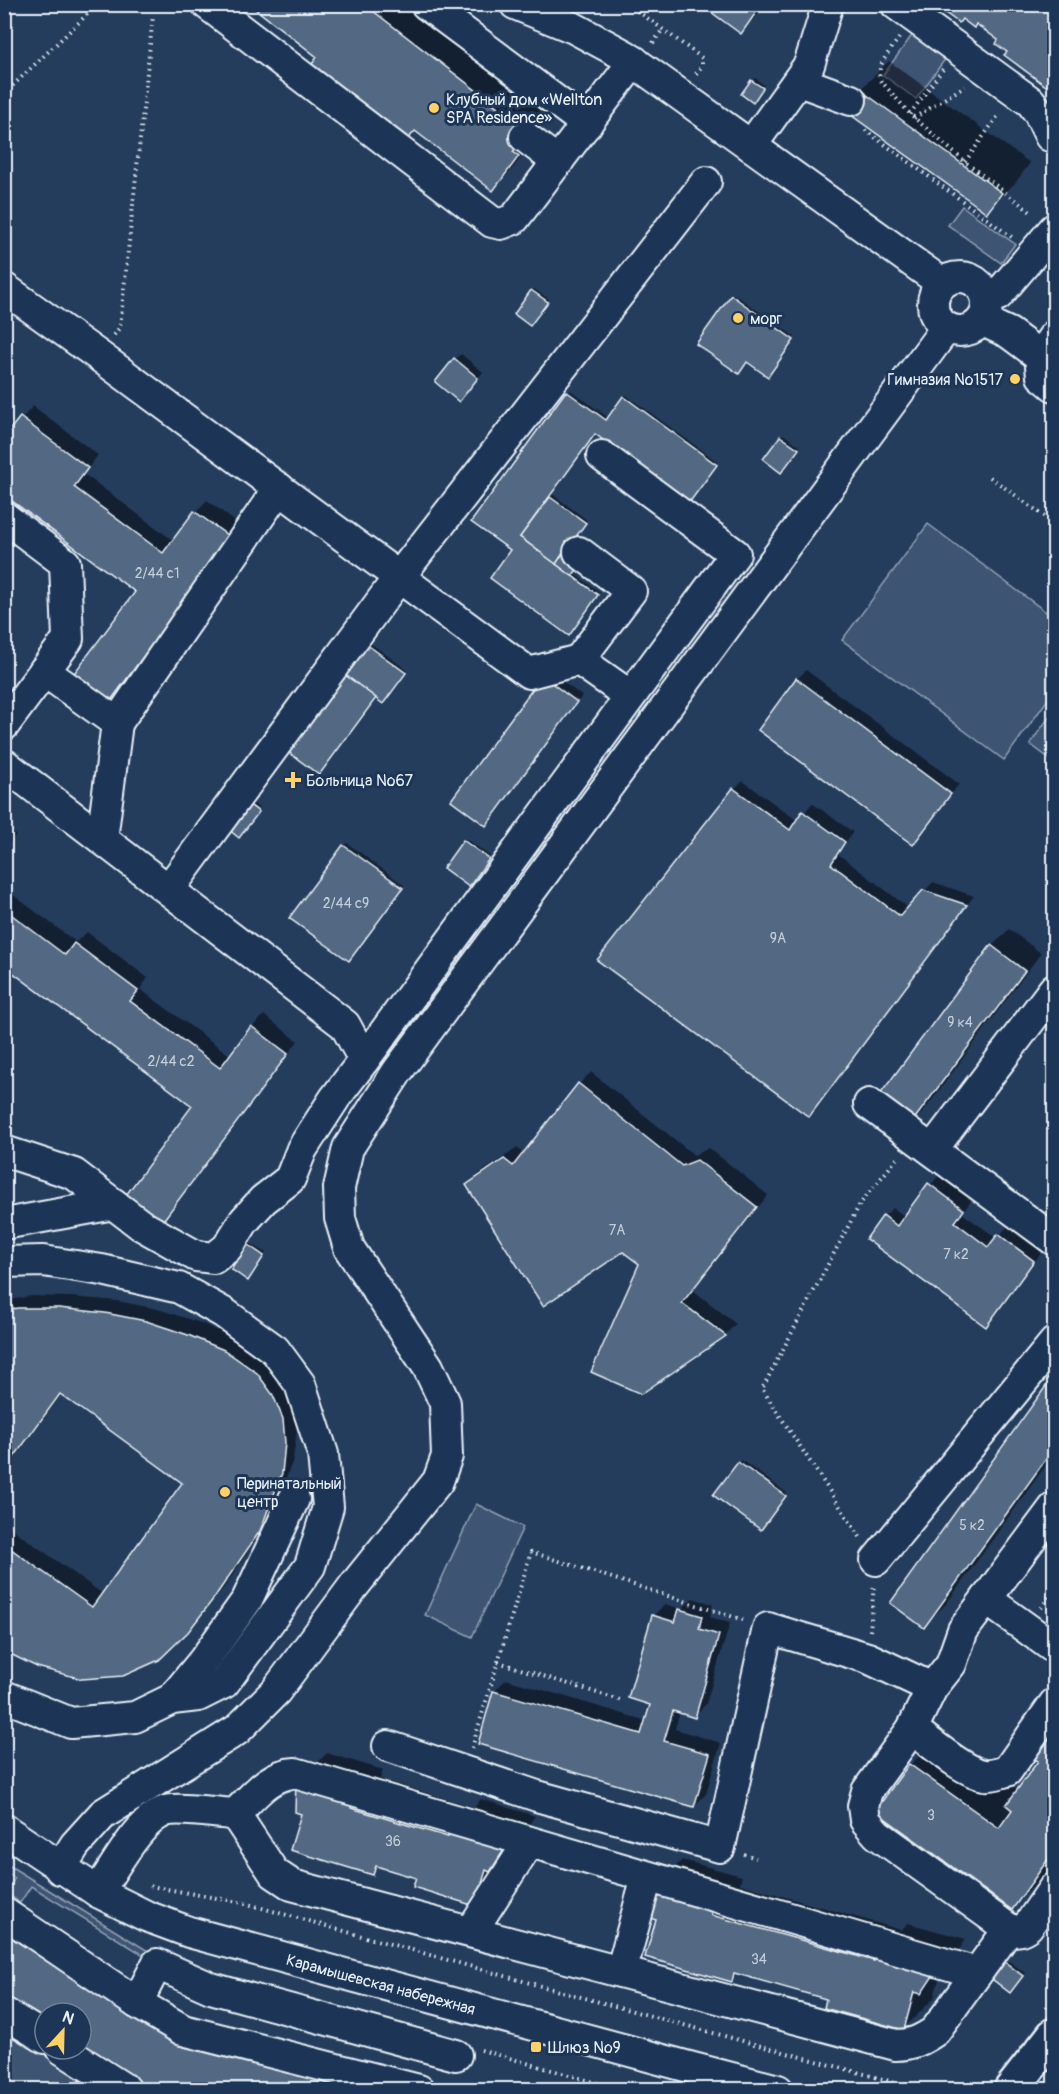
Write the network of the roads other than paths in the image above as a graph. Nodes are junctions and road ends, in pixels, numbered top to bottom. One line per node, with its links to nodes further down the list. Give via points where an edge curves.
1 (207, 4): 13 (street, via 492,222 501,224 514,219)
2 (426, 4): 9 (street)
3 (515, 4): 6 (street, via 604,43)
4 (828, 4): 7 (street, via 812,58)
5 (904, 10): 10 (street, via 1035,106)
6 (643, 53): 9 (street); 12 (street)
7 (799, 81): 8 (street); 12 (street)
8 (851, 100)
9 (587, 124): 13 (street)
10 (1050, 136)
11 (521, 142): 13 (street)
12 (752, 146): 16 (street)
13 (554, 167)
14 (706, 182): 26 (street)
15 (1047, 223): 18 (street)
16 (942, 284): 18 (street, via 949,278 968,277 982,287); 19 (street, via 933,298 933,306)
17 (4, 288): 23 (street)
18 (985, 308): 19 (street, via 969,330); 20 (street, via 1009,333)
19 (946, 328): 59 (street, via 398,1072 348,1148 339,1188 340,1218 350,1248 428,1367 445,1402 447,1456 438,1481 268,1699 237,1730 103,1814)
20 (1047, 346): 21 (street, via 1042,376)
21 (1054, 386)
22 (602, 456): 29 (street, via 735,554)
23 (279, 488): 26 (street); 30 (street)
24 (4, 517): 28 (street, via 65,563 68,639)
25 (579, 552): 27 (street, via 631,591)
26 (399, 577): 27 (street, via 529,673); 34 (street)
27 (579, 660): 29 (street)
28 (44, 671): 30 (street); 31 (street)
29 (630, 696): 36 (street)
30 (117, 723): 33 (street)
31 (4, 725)
32 (4, 764): 33 (street)
33 (102, 839): 34 (street)
34 (169, 889): 36 (street, via 345,1025)
35 (1054, 988): 38 (street)
36 (364, 1060): 40 (street, via 302,1149 290,1179 263,1200 227,1248 214,1258 196,1256 141,1225)
37 (868, 1104): 38 (street)
38 (923, 1144): 42 (street)
39 (4, 1151): 40 (street, via 74,1174)
40 (114, 1204): 41 (street)
41 (4, 1224)
42 (1054, 1240)
43 (4, 1262): 52 (street, via 43,1261 179,1288 224,1313 275,1350 300,1384 323,1454 328,1507 310,1566 224,1683 198,1696)
44 (1054, 1343): 47 (street)
45 (294, 1499): 52 (street, via 247,1600)
46 (1054, 1508): 48 (street)
47 (876, 1560)
48 (986, 1599): 49 (street); 50 (street, via 963,1630 951,1664)
49 (1054, 1648)
50 (932, 1688): 54 (street); 55 (street, via 868,1659 768,1628 720,1847 537,1796)
51 (4, 1695): 52 (street, via 71,1723 135,1717)
52 (172, 1699)
53 (1054, 1704): 54 (street, via 1006,1771 994,1775 971,1771)
54 (912, 1728): 64 (street, via 867,1791 865,1820 877,1834)
55 (388, 1746)
56 (235, 1814): 58 (street, via 274,1778 295,1773); 62 (street, via 169,1810 155,1817 153,1833 114,1868); 65 (street, via 267,1864 292,1885)
57 (4, 1829): 59 (street, Карамышевская набережная)
58 (529, 1842): 60 (street); 65 (street)
59 (60, 1869): 62 (street, Карамышевская набережная)
60 (647, 1876): 66 (street); 67 (street)
61 (1054, 1888): 64 (street, via 1028,1926 1022,1930)
62 (98, 1892): 76 (street, Карамышевская набережная, via 146,1916 229,1944)
63 (4, 1913): 68 (street)
64 (1009, 1929): 67 (street)
65 (471, 1932): 66 (street)
66 (621, 1972): 67 (street, via 896,2045 916,2043 935,2031)
67 (977, 1973)
68 (137, 2003): 72 (street, via 158,1964 211,1988); 78 (street, via 183,2030)
69 (4, 2013): 70 (street)
70 (33, 2031)
71 (1054, 2035): 81 (main road)
72 (456, 2055)
73 (1054, 2055): 75 (street)
74 (81, 2061): 77 (street)
75 (1054, 2065)
76 (689, 2067): 79 (street); 80 (street, Карамышевская набережная)
77 (126, 2090)
78 (419, 2090)
79 (736, 2090)
80 (778, 2090)
81 (1011, 2090)

